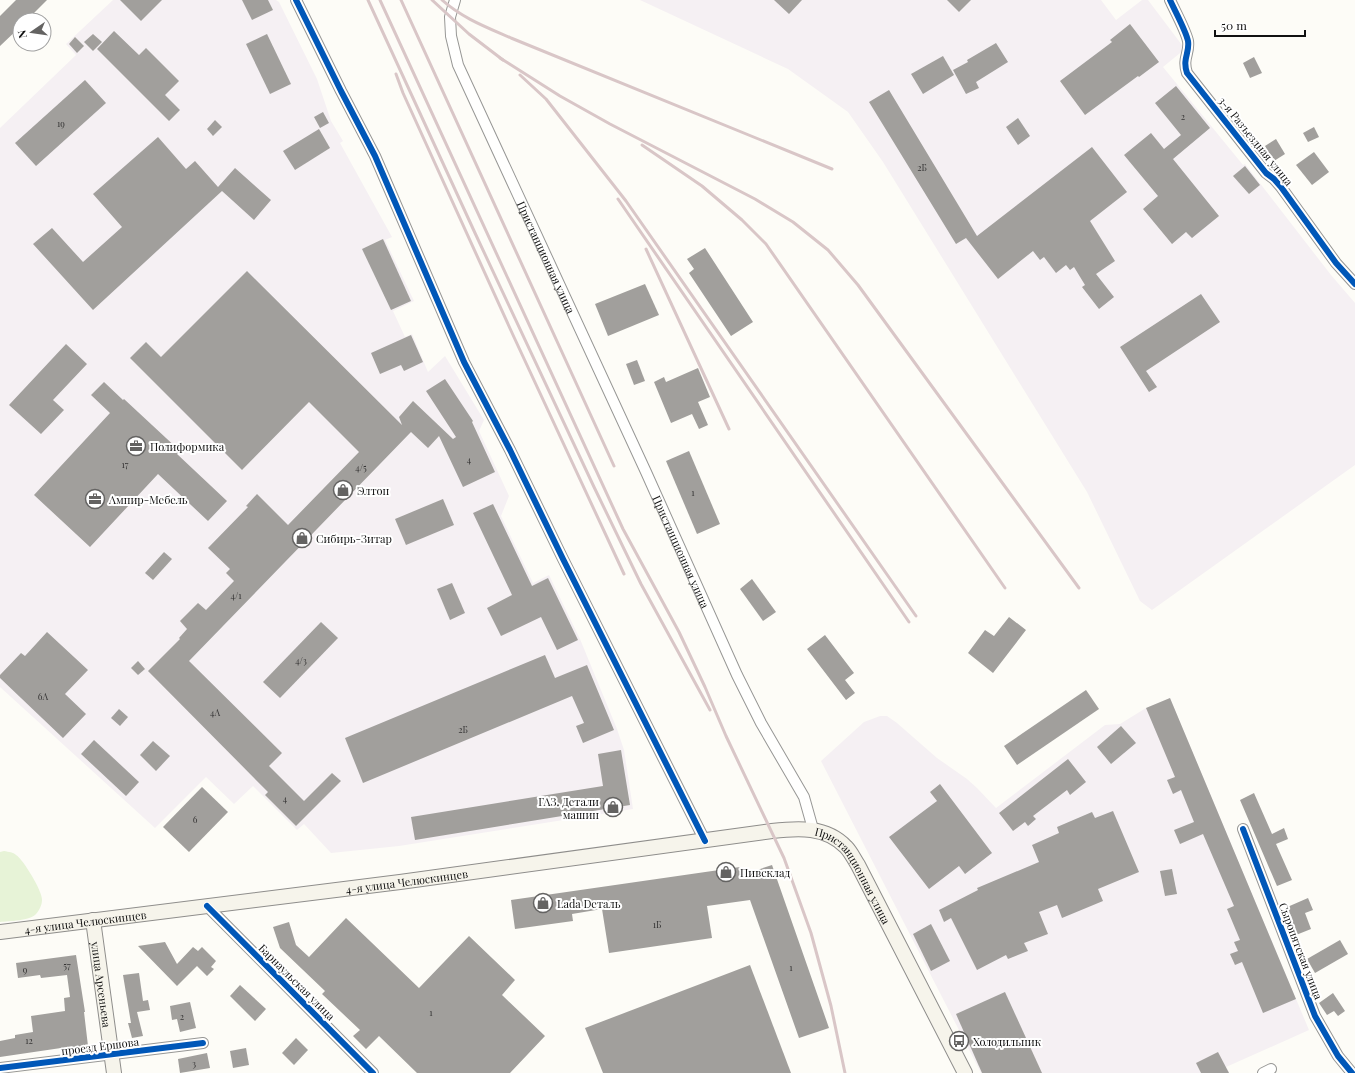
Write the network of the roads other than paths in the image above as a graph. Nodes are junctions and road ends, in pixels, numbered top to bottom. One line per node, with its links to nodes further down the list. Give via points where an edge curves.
1 (296, 0): 7 (street, via 375,156 464,362)
2 (455, 0): 5 (street, Пристанционная улица, via 450,17 451,36 458,65 737,675 761,723 804,797)
3 (1170, 0): 4 (street, 3-я Разъездная улица, via 1188,41 1185,58 1187,73 1266,173 1281,187 1336,263)
4 (1355, 284)
5 (813, 829): 7 (main road, 4-я улица Челюскинцев); 16 (main road, Пристанционная улица, via 828,834 845,846 858,865)
6 (1243, 829): 17 (street, Сыропятская улица, via 1315,1016 1338,1056)
7 (705, 841): 8 (main road, 4-я улица Челюскинцев)
8 (207, 906): 9 (main road, 4-я улица Челюскинцев); 15 (street, Барнаульская улица)
9 (93, 920): 10 (main road, 4-я улица Челюскинцев); 12 (main road, улица Арсеньева)
10 (0, 932)
11 (203, 1043): 12 (street, проезд Ершова)
12 (112, 1054): 13 (street, проезд Ершова); 14 (main road, улица Арсеньева)
13 (0, 1068)
14 (114, 1073)
15 (373, 1073)
16 (965, 1073)
17 (1352, 1073)

